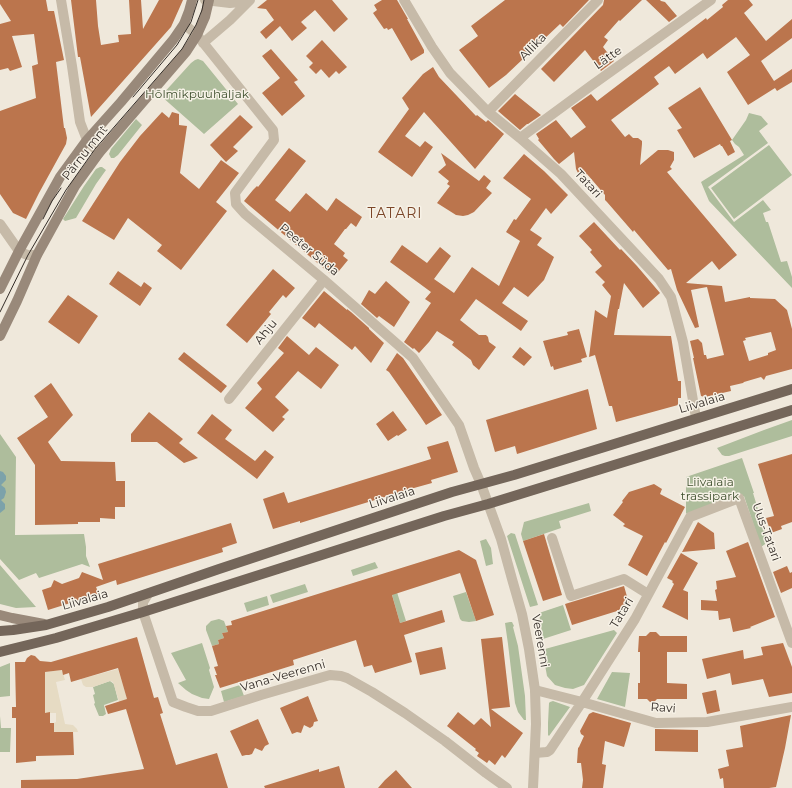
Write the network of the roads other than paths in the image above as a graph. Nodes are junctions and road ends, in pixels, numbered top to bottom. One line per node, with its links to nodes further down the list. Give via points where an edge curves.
1 (61, 0): 12 (street, via 80,122)
2 (192, 0): 8 (main road, Pärnu mnt)
3 (208, 0): 4 (street, via 230,3); 9 (main road, Pärnu mnt)
4 (250, 0): 9 (street, via 230,20)
5 (404, 0): 10 (street, Tatari, via 450,73)
6 (598, 0): 10 (street, Allika)
7 (711, 0): 11 (street, Lätte)
8 (184, 24): 9 (street, Peeter Süda); 12 (main road, Pärnu mnt)
9 (200, 39): 13 (main road, Pärnu mnt); 17 (street, Peeter Süda, via 273,130 274,140 235,193 236,204)
10 (488, 112): 11 (street, Tatari)
11 (520, 138): 23 (street, Tatari, via 561,174 659,279 671,298 683,342)
12 (87, 140): 13 (street); 15 (main road, Pärnu mnt, via 60,177)
13 (99, 153): 16 (main road, Pärnu mnt, via 75,186)
14 (0, 224): 15 (street)
15 (18, 251): 16 (street); 18 (main road, Pärnu mnt)
16 (37, 255): 19 (main road, Pärnu mnt)
17 (324, 280): 21 (street, Ahju); 24 (street, Peeter Süda, via 413,358 459,425)
18 (0, 289)
19 (0, 336)
20 (792, 389): 23 (main road, Liivalaia)
21 (229, 399)
22 (792, 410): 26 (main road)
23 (696, 418): 24 (main road, Liivalaia)
24 (481, 484): 26 (street, Peeter Süda); 28 (main road, Liivalaia)
25 (739, 498): 29 (street, Tatari, via 690,517); 34 (street, Uus-Tatari)
26 (488, 504): 30 (main road); 36 (street, Veerenni, via 501,539 522,614)
27 (552, 538): 29 (street, via 571,596 624,579)
28 (148, 594): 30 (street, via 143,602); 32 (main road, Liivalaia)
29 (648, 594): 37 (street, Tatari)
30 (143, 612): 35 (main road); 40 (street, Vana-Veerenni, via 173,702 198,711 211,711 330,675 341,676 434,733)
31 (0, 615): 32 (main road)
32 (46, 625): 33 (main road, Liivalaia)
33 (0, 631)
34 (792, 643)
35 (0, 652)
36 (536, 690): 37 (street, Ravi); 39 (street, Veerenni)
37 (582, 702): 38 (street, Ravi, via 656,723 707,722); 39 (street, Tatari, via 550,750)
38 (792, 707)
39 (536, 753): 41 (street, Veerenni)
40 (507, 788)
41 (533, 788)

